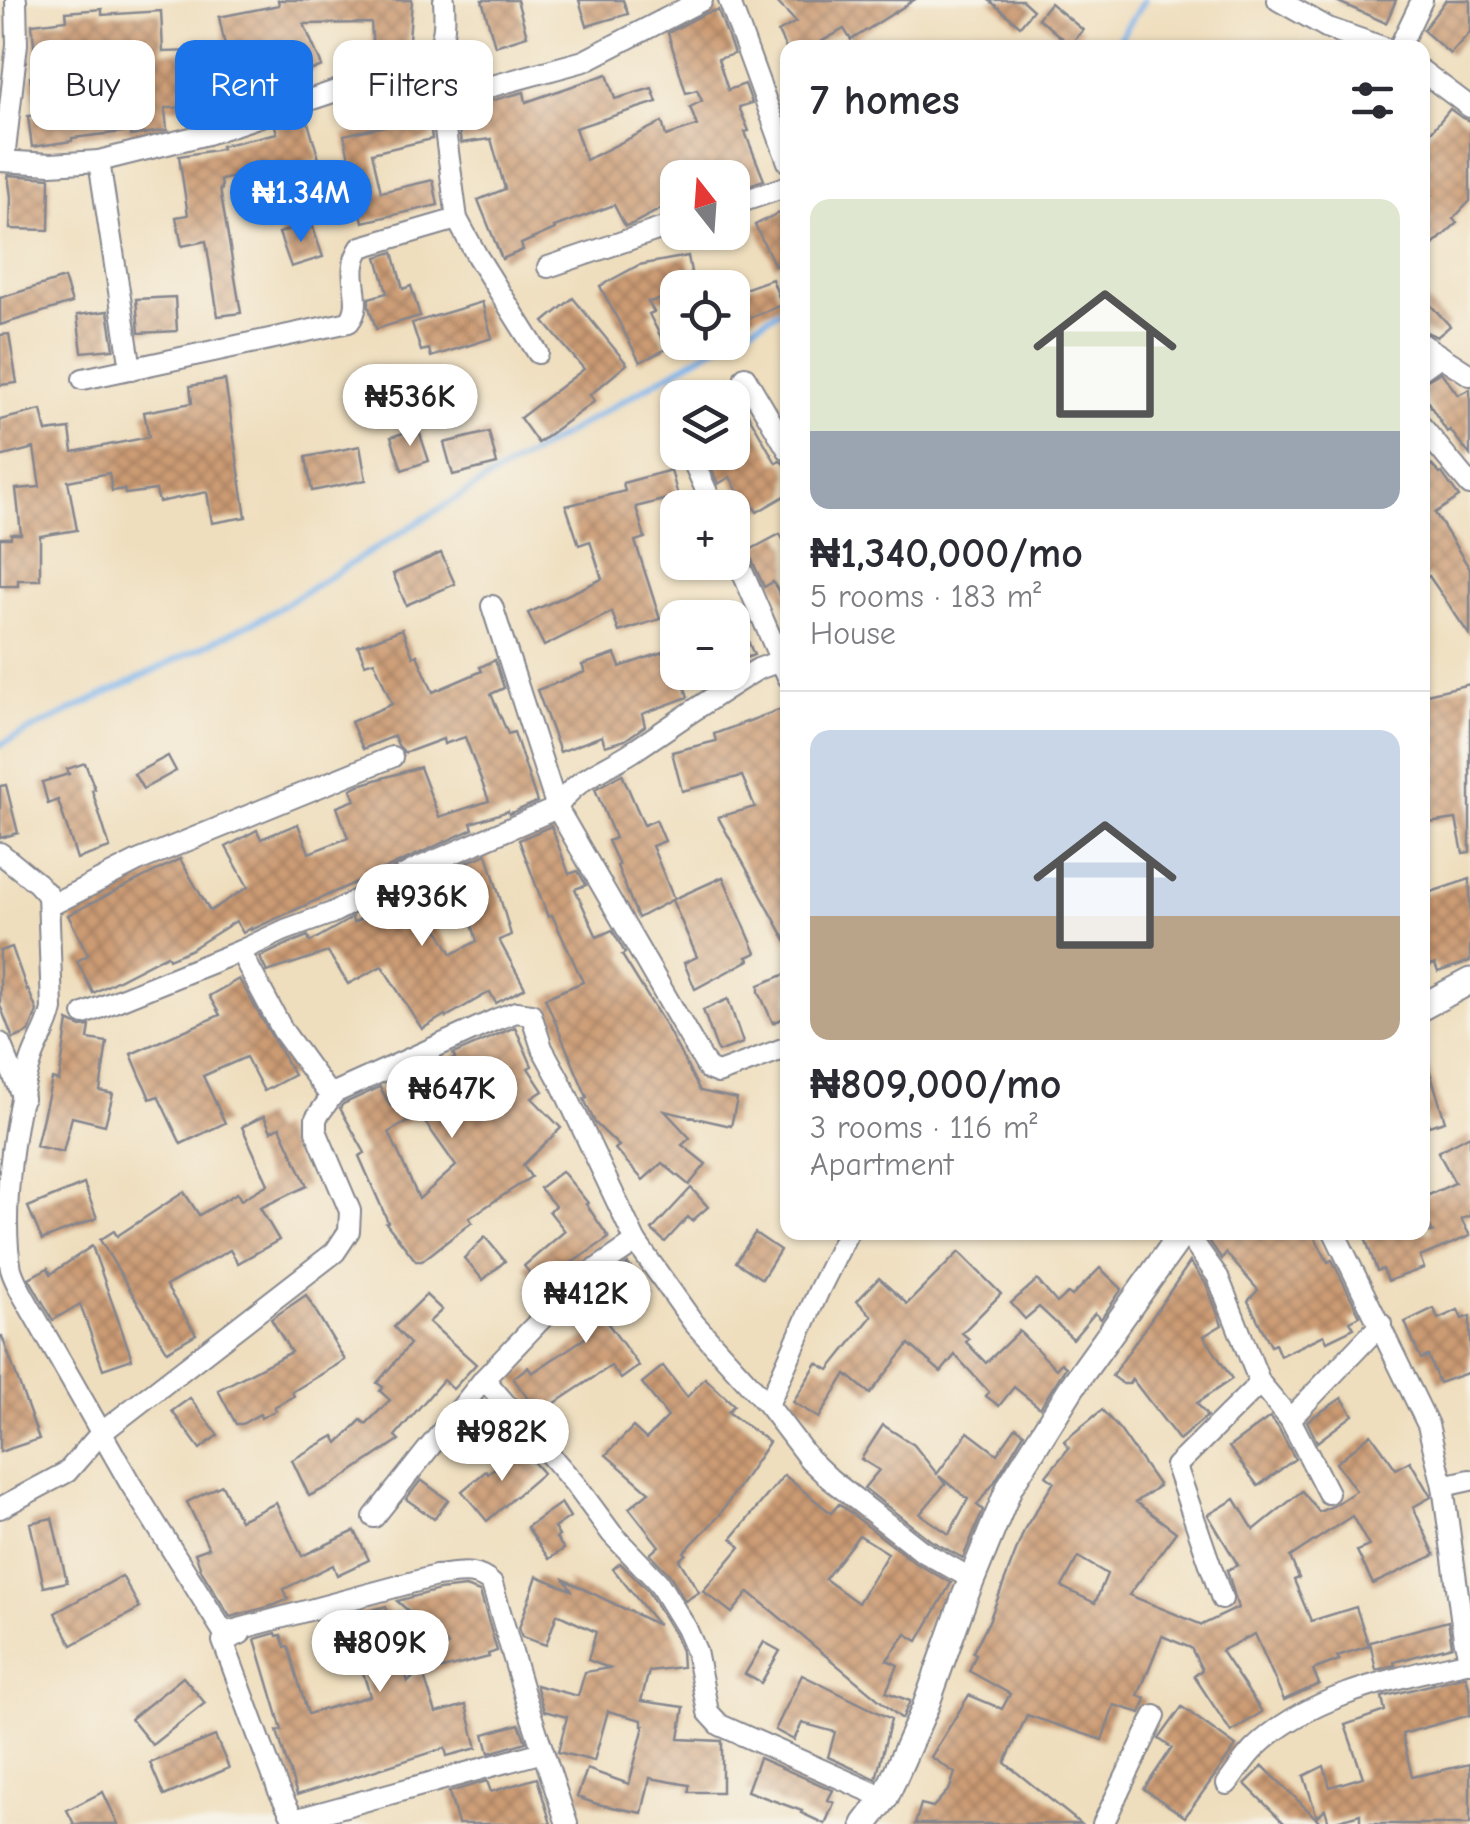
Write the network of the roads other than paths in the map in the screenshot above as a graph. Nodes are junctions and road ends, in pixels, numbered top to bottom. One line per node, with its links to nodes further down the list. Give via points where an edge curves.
1 (16, 0): 16 (street)
2 (444, 0): 7 (street)
3 (702, 0): 11 (street, via 584,61)
4 (728, 0): 15 (street)
5 (1278, 0): 8 (street)
6 (1422, 0): 9 (street)
7 (442, 40)
8 (1363, 40)
9 (1403, 40)
10 (1430, 77): 13 (street)
11 (493, 86)
12 (333, 92): 17 (street)
13 (1470, 107)
14 (445, 130): 20 (street)
15 (780, 140)
16 (2, 160): 17 (street)
17 (98, 162): 25 (street)
18 (780, 189): 19 (street)
19 (750, 199)
20 (457, 219): 24 (street); 25 (street, via 362,247 352,267 356,301 350,322)
21 (660, 229): 22 (street)
22 (548, 267)
23 (1431, 350): 26 (street)
24 (538, 353)
25 (130, 369): 28 (street)
26 (1470, 375)
27 (746, 377): 29 (street)
28 (84, 379)
29 (780, 436)
30 (1430, 437): 31 (street)
31 (1470, 485)
32 (746, 580): 34 (street)
33 (492, 606): 37 (street)
34 (780, 660)
35 (780, 669): 37 (street, via 758,668 582,780)
36 (392, 757): 39 (street, via 140,860 55,904)
37 (557, 808): 40 (street); 45 (street, via 708,1069 718,1073)
38 (0, 853): 39 (street)
39 (48, 894): 47 (street, via 52,1009)
40 (240, 951): 43 (street); 46 (street, via 283,1031 324,1089)
41 (1470, 981): 42 (street)
42 (1430, 1003)
43 (84, 1014)
44 (0, 1042): 47 (street)
45 (780, 1050)
46 (334, 1093): 52 (street, via 497,1019 530,1014); 58 (street, via 316,1118 316,1131 350,1211 349,1230 335,1252)
47 (23, 1098): 58 (street, via 6,1208 10,1266)
48 (844, 1240): 56 (street)
49 (1174, 1240): 64 (street, via 1010,1486)
50 (1182, 1240): 55 (street, via 1218,1276)
51 (1338, 1240): 53 (street)
52 (636, 1242): 54 (street, via 576,1283); 56 (street, via 693,1322)
53 (1380, 1324): 57 (street); 60 (street, via 1428,1425)
54 (484, 1379): 63 (street); 71 (street, via 658,1582 696,1651 708,1712 720,1725)
55 (1260, 1383): 57 (street); 65 (street, via 1176,1466)
56 (768, 1404): 64 (street, via 830,1479 922,1551)
57 (1290, 1419): 61 (street)
58 (101, 1432): 62 (street, via 67,1472); 66 (street, via 224,1633)
59 (1470, 1480): 60 (street)
60 (1444, 1486): 67 (street)
61 (1328, 1493)
62 (0, 1508)
63 (374, 1517)
64 (972, 1579): 71 (street)
65 (1222, 1599)
66 (274, 1619): 69 (street, via 436,1576 483,1576 492,1584); 72 (street, via 223,1641 294,1820)
67 (1470, 1661): 70 (street, via 1376,1684 1282,1725 1254,1748)
68 (1155, 1716): 76 (street)
69 (543, 1752): 72 (street); 74 (street)
70 (1228, 1784)
71 (885, 1798): 75 (street)
72 (323, 1812): 73 (street)
73 (290, 1824)
74 (567, 1824)
75 (865, 1824)
76 (1104, 1824)

